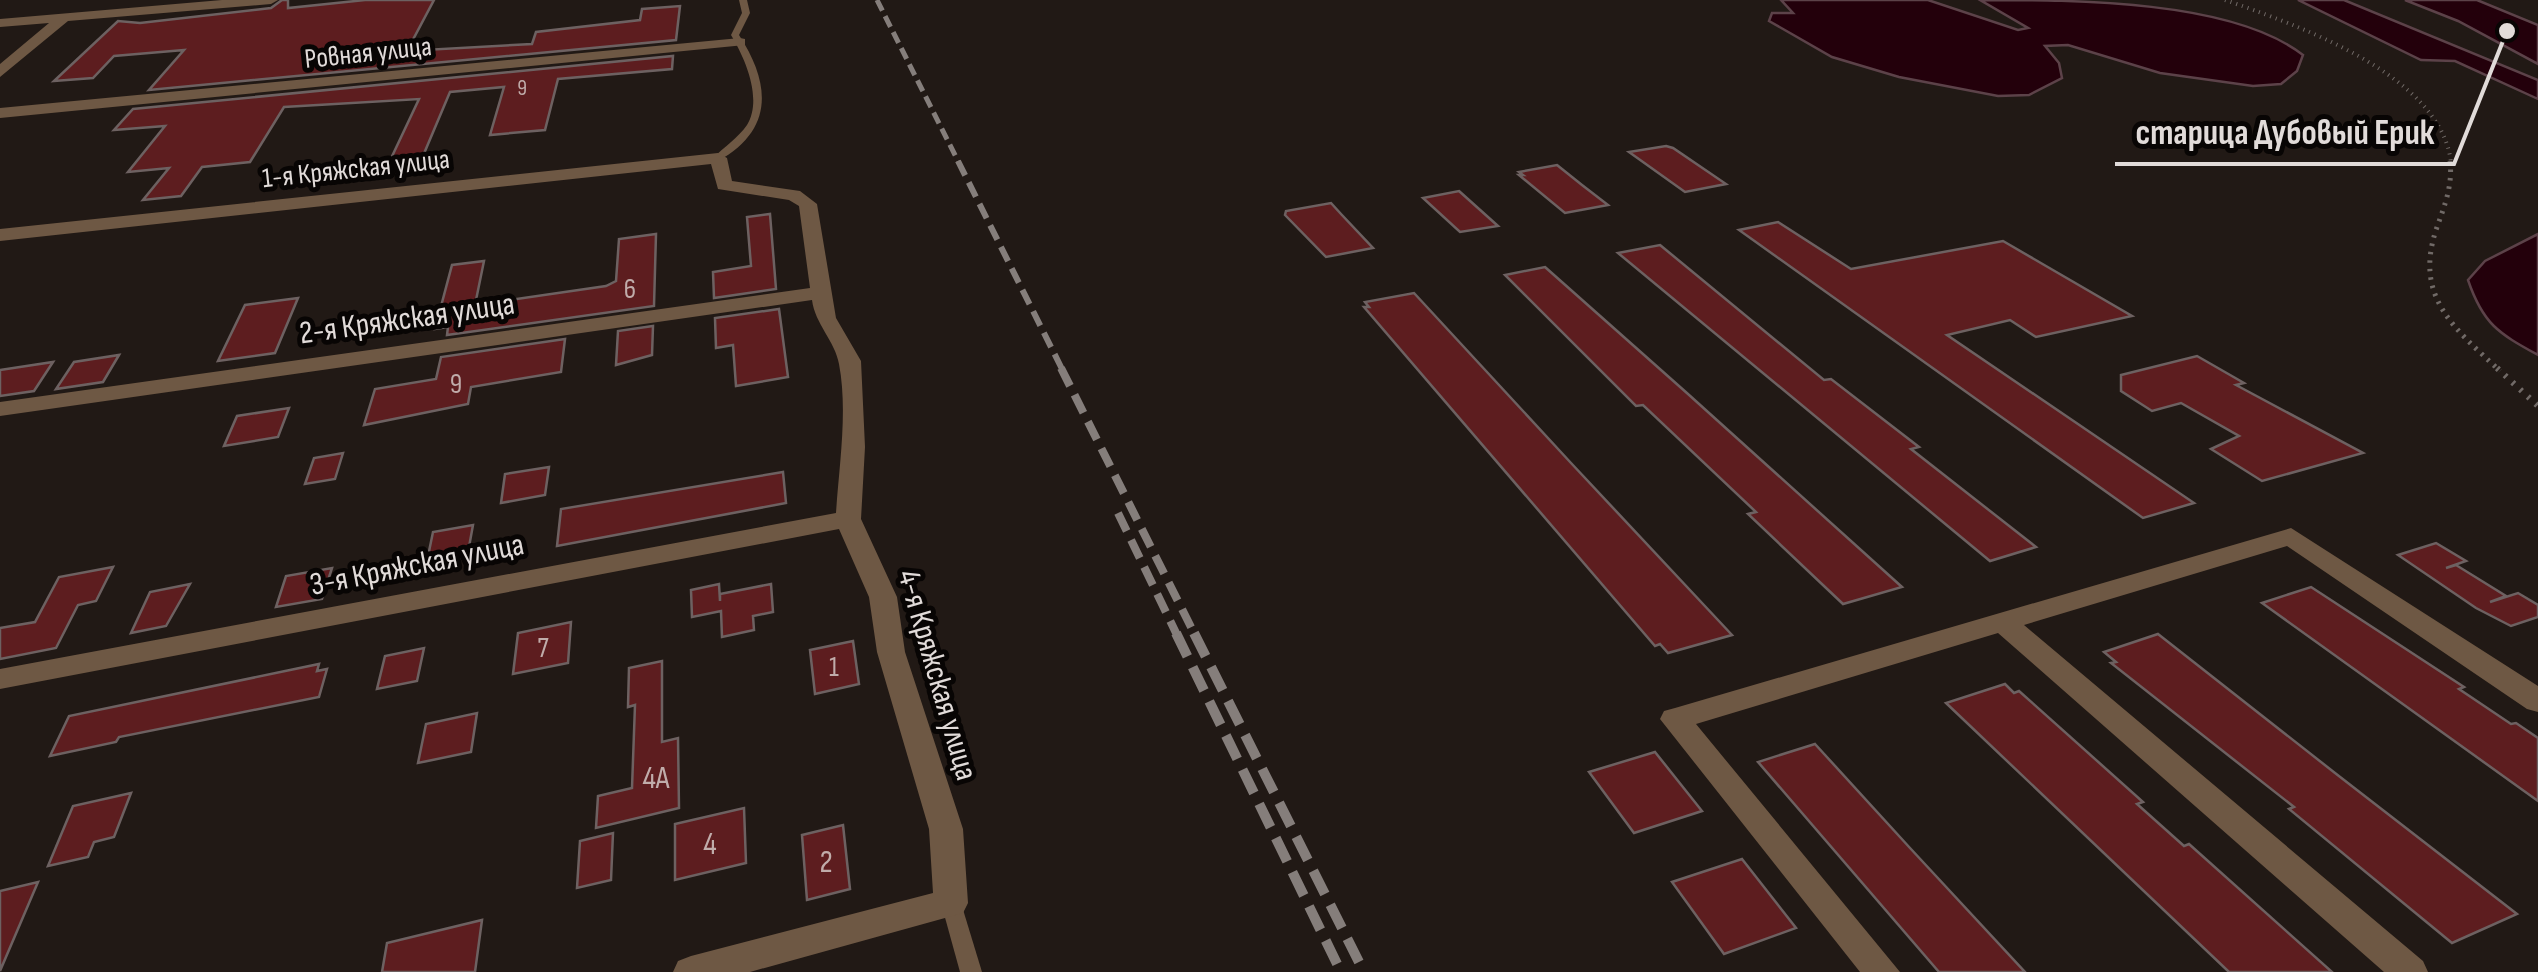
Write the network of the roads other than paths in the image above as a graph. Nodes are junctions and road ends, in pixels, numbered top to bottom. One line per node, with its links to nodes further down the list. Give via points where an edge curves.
1 (85, 0): 4 (street)
2 (271, 0): 4 (street)
3 (743, 0): 6 (lane, via 746,12 735,35)
4 (64, 18): 5 (street); 7 (street)
5 (0, 23)
6 (740, 42): 8 (street, Ровная улица); 9 (lane, via 760,96 759,113)
7 (0, 72)
8 (0, 113)
9 (718, 158): 10 (street, 1-я Кряжская улица); 11 (street, 4-я Кряжская улица, via 724,186 794,195 808,204)
10 (0, 235)
11 (823, 292): 12 (street, 2-я Кряжская улица); 13 (street, 4-я Кряжская улица, via 825,318 850,361 854,447)
12 (0, 409)
13 (848, 519): 15 (street, 3-я Кряжская улица); 17 (street, 4-я Кряжская улица, via 883,597 890,652 946,828)
14 (2003, 622): 16 (street, via 2291,536); 20 (street, via 1675,720); 21 (street)
15 (0, 679)
16 (2538, 701)
17 (951, 904): 18 (street); 19 (lane)
18 (690, 972)
19 (972, 972)
20 (1882, 972)
21 (2410, 972)

